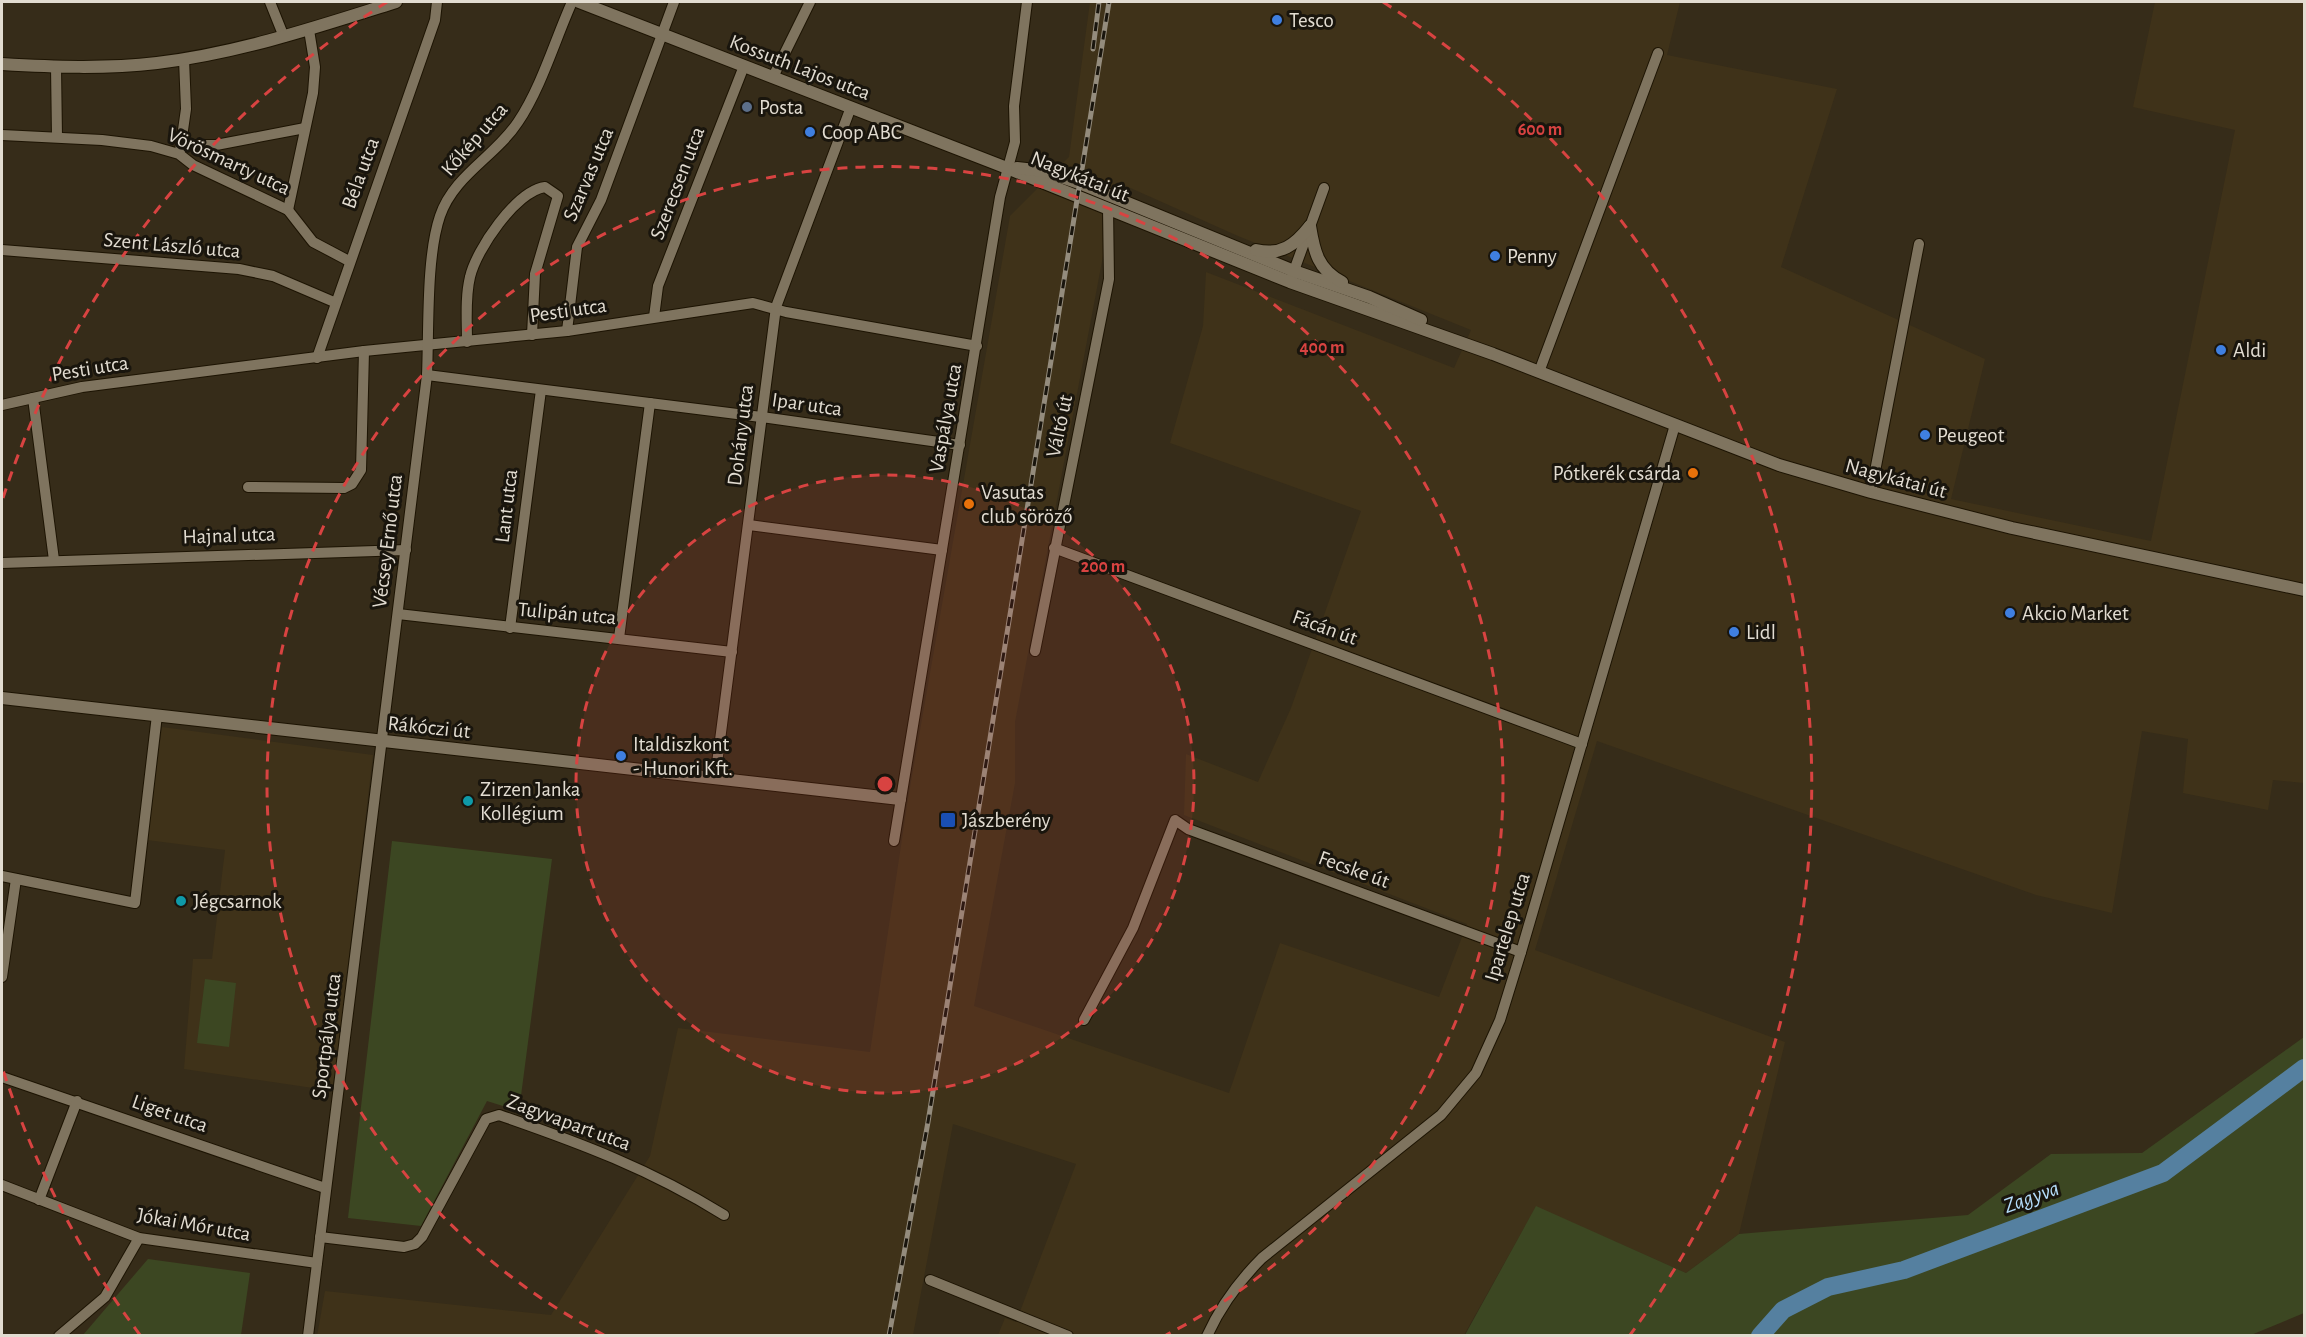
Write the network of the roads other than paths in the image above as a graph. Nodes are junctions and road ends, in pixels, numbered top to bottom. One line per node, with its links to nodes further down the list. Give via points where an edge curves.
1 (270, 2): 11 (street)
2 (396, 2): 9 (street)
3 (437, 2): 31 (street, Béla utca, via 435,20)
4 (572, 2): 40 (street, Kőkép utca, via 519,122 459,182 441,215 434,247)
5 (579, 2): 10 (street, Kossuth Lajos utca)
6 (674, 2): 10 (street, Szarvas utca)
7 (810, 2): 17 (street)
8 (1027, 2): 23 (street, Vaspálya utca, via 1014,106 1015,142)
9 (309, 30): 11 (street); 19 (street, via 315,67 314,93)
10 (660, 34): 15 (street, Kossuth Lajos utca); 37 (street, Szarvas utca, via 601,200 577,247)
11 (284, 37): 13 (street)
12 (1658, 53): 45 (street)
13 (184, 59): 16 (street, via 106,67); 22 (street, via 186,109)
14 (2, 64): 16 (street)
15 (744, 66): 17 (street, Kossuth Lajos utca); 36 (street, Szerecsen utca, via 658,286)
16 (56, 67): 21 (street)
17 (773, 77): 18 (street, Kossuth Lajos utca)
18 (851, 107): 23 (street, Kossuth Lajos utca); 35 (street, Dohány utca)
19 (305, 128): 22 (street); 26 (street)
20 (2, 135): 21 (street, Vörösmarty utca)
21 (57, 136): 22 (street, Vörösmarty utca)
22 (180, 150): 26 (street, Vörösmarty utca, via 193,165)
23 (1007, 168): 25 (street, Nagykátai út); 28 (street, Nagykátai út, via 1044,171 1080,183); 41 (street, Vaspálya utca)
24 (1324, 188): 27 (street)
25 (1108, 208): 32 (street, Nagykátai út); 57 (street, Váltó út, via 1109,279)
26 (288, 210): 31 (street, Vörösmarty utca, via 313,242)
27 (1310, 226): 28 (street, via 1284,250 1267,252); 32 (street); 33 (street, via 1319,263 1331,276)
28 (1234, 244): 32 (street, Nagykátai út)
29 (1919, 244): 55 (street)
30 (2, 250): 34 (street, Szent László utca, via 239,269 273,276)
31 (349, 261): 34 (street, Béla utca)
32 (1292, 277): 33 (street, Nagykátai út); 43 (street, Nagykátai út)
33 (1369, 297): 43 (street, Nagykátai út)
34 (334, 302): 44 (street, Béla utca)
35 (776, 307): 36 (street, Pesti utca, via 753,303); 41 (street, Pesti utca); 51 (street, Dohány utca)
36 (654, 317): 37 (street, Pesti utca)
37 (567, 331): 38 (street, Pesti utca)
38 (532, 335): 39 (street, Pesti utca); 39 (street, via 535,274 558,196 545,188 537,188 518,201 481,248 469,284)
39 (467, 342): 40 (street, Pesti utca)
40 (429, 345): 42 (street, Pesti utca); 46 (street, Vécsey Ernő utca)
41 (976, 346): 53 (street, Vaspálya utca)
42 (364, 351): 44 (street, Pesti utca); 54 (street, via 358,478 344,488)
43 (1493, 354): 45 (street, Nagykátai út)
44 (316, 358): 48 (street, Pesti utca, via 82,387)
45 (1539, 372): 52 (street, Nagykátai út)
46 (427, 375): 47 (street, Ipar utca); 58 (street, Vécsey Ernő utca)
47 (541, 390): 49 (street, Ipar utca); 64 (street, Lant utca)
48 (33, 398): 50 (street, Pesti utca); 60 (street)
49 (650, 403): 51 (street, Ipar utca); 65 (street)
50 (2, 405)
51 (761, 417): 53 (street, Ipar utca); 56 (street, Dohány utca)
52 (1675, 425): 55 (street, Nagykátai út, via 1779,465); 71 (street, Ipartelep utca)
53 (960, 446): 59 (street, Vaspálya utca)
54 (248, 487)
55 (1871, 492): 62 (street, Nagykátai út, via 2012,528)
56 (749, 525): 59 (street); 67 (street, Dohány utca)
57 (1054, 548): 66 (street, Váltó út); 71 (street, Fácán út)
58 (406, 550): 60 (street, Hajnal utca); 63 (street, Vécsey Ernő utca)
59 (942, 550): 73 (street, Vaspálya utca)
60 (54, 560): 61 (street, Hajnal utca)
61 (2, 563)
62 (2304, 590)
63 (398, 614): 64 (street, Tulipán utca); 70 (street, Vécsey Ernő utca)
64 (510, 628): 65 (street, Tulipán utca)
65 (620, 638): 67 (street, Tulipán utca)
66 (1035, 651)
67 (732, 652): 72 (street, Dohány utca)
68 (2, 698): 69 (street, Rákóczi út)
69 (157, 715): 70 (street, Rákóczi út); 76 (street, via 135,903)
70 (383, 742): 72 (street, Rákóczi út); 83 (street, Sportpálya utca)
71 (1582, 744): 77 (street, Ipartelep utca)
72 (716, 779): 73 (street, Rákóczi út)
73 (900, 799): 74 (street, Vaspálya utca)
74 (894, 841)
75 (2, 876): 76 (street)
76 (16, 879): 78 (street)
77 (1521, 952): 79 (street, Fecske út, via 1188,829 1175,820 1133,928); 94 (street, Ipartelep utca, via 1500,1020 1476,1073 1441,1115 1262,1258 1219,1307)
78 (2, 976)
79 (1084, 1020)
80 (2, 1077): 81 (street, Liget utca)
81 (77, 1101): 83 (street, Liget utca); 84 (street)
82 (2, 1185): 84 (street, Jókai Mór utca)
83 (325, 1188): 86 (street, Sportpálya utca)
84 (39, 1200): 87 (street, Jókai Mór utca)
85 (724, 1215): 86 (street, Zagyvapart utca, via 678,1186 597,1150 499,1114 486,1119 415,1244 404,1248)
86 (320, 1237): 88 (street, Sportpálya utca)
87 (139, 1238): 88 (street, Jókai Mór utca); 90 (street, via 105,1297)
88 (317, 1263): 92 (street, Sportpálya utca)
89 (930, 1280): 93 (street)
90 (72, 1332): 91 (street)
91 (59, 1335)
92 (308, 1335)
93 (1068, 1335)
94 (1207, 1335)

